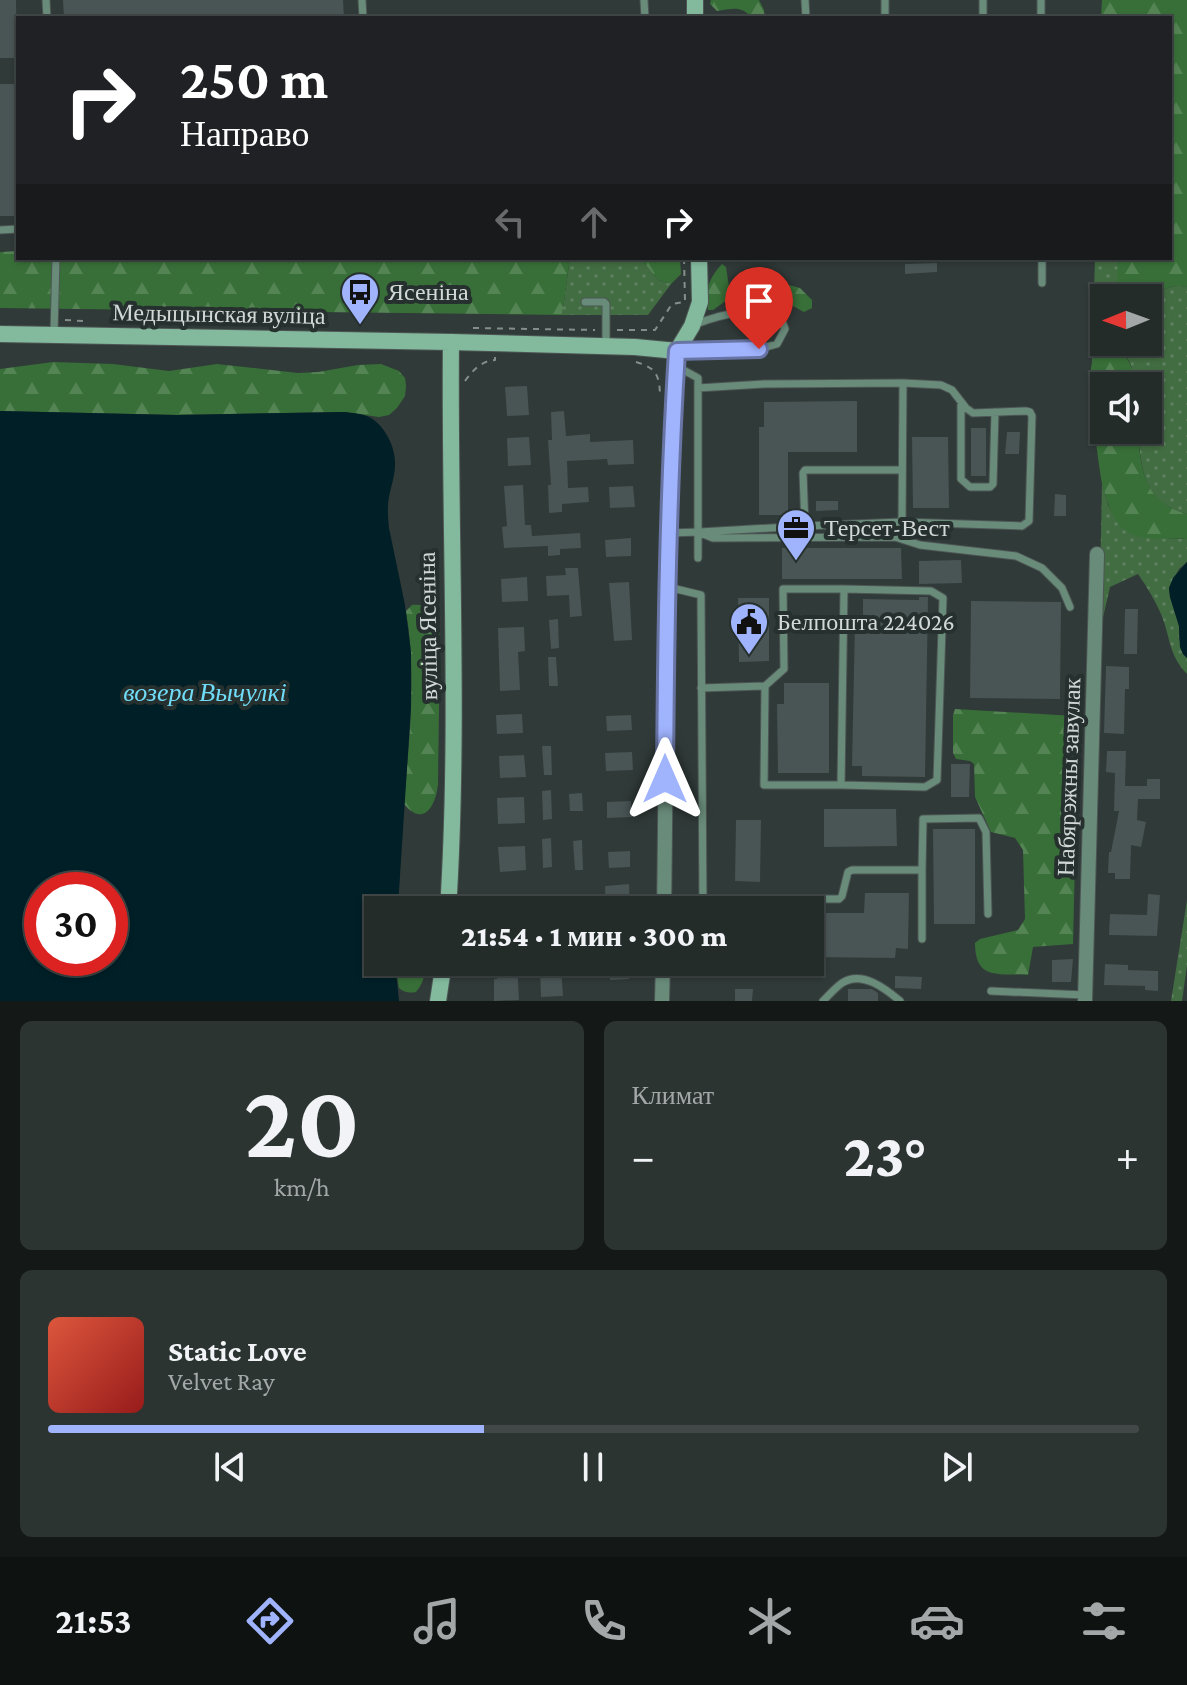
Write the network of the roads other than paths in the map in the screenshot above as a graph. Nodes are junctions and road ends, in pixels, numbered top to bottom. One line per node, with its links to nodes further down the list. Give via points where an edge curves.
1 (56, 260): 7 (lane)
2 (699, 260): 6 (street, via 700,302)
3 (1042, 260): 4 (lane)
4 (1042, 283)
5 (585, 302): 9 (lane, via 606,304)
6 (692, 326): 11 (street); 11 (lane, via 722,314 752,312 781,318 785,329 777,344 759,349)
7 (54, 328): 8 (street, Медыцынская вуліца); 10 (street, Медыцынская вуліца)
8 (0, 334)
9 (606, 338): 10 (street, Медыцынская вуліца); 11 (street, Медыцынская вуліца)
10 (451, 342): 30 (street, вуліца Ясеніна)
11 (676, 359): 13 (lane, via 698,378); 20 (street)
12 (903, 383): 13 (lane); 14 (lane, via 941,385); 16 (lane)
13 (698, 388): 19 (lane)
14 (961, 402): 15 (lane, via 973,413); 15 (lane, via 961,479 970,487 993,484)
15 (995, 412): 17 (lane, via 1026,411 1032,416 1027,524)
16 (902, 470): 17 (lane); 18 (lane, via 805,470)
17 (902, 522): 18 (lane)
18 (805, 526): 19 (lane)
19 (698, 532): 20 (lane); 22 (lane); 25 (lane, via 713,538 895,537 920,545 1016,556 1042,568 1062,588)
20 (669, 533): 23 (street)
21 (1097, 554): 39 (street, Набярэжны завулак)
22 (698, 558)
23 (668, 587): 27 (lane, via 701,595); 31 (street)
24 (844, 589): 26 (lane, via 783,589 784,669); 28 (lane); 28 (lane, via 931,591 943,598 937,780 925,787)
25 (1070, 607)
26 (765, 686): 27 (lane); 28 (lane, via 764,785)
27 (701, 688): 32 (lane)
28 (841, 785)
29 (922, 870): 33 (lane, via 852,870 842,896); 34 (lane, via 923,819 979,818 986,832); 35 (lane)
30 (449, 896)
31 (664, 896)
32 (703, 896)
33 (824, 899)
34 (988, 914)
35 (922, 939)
36 (442, 976): 40 (street)
37 (663, 976): 41 (street)
38 (991, 991): 39 (lane)
39 (1085, 998)
40 (438, 1001)
41 (662, 1001)
42 (823, 1001): 43 (lane, via 842,983 856,980 883,986)
43 (900, 1001)

